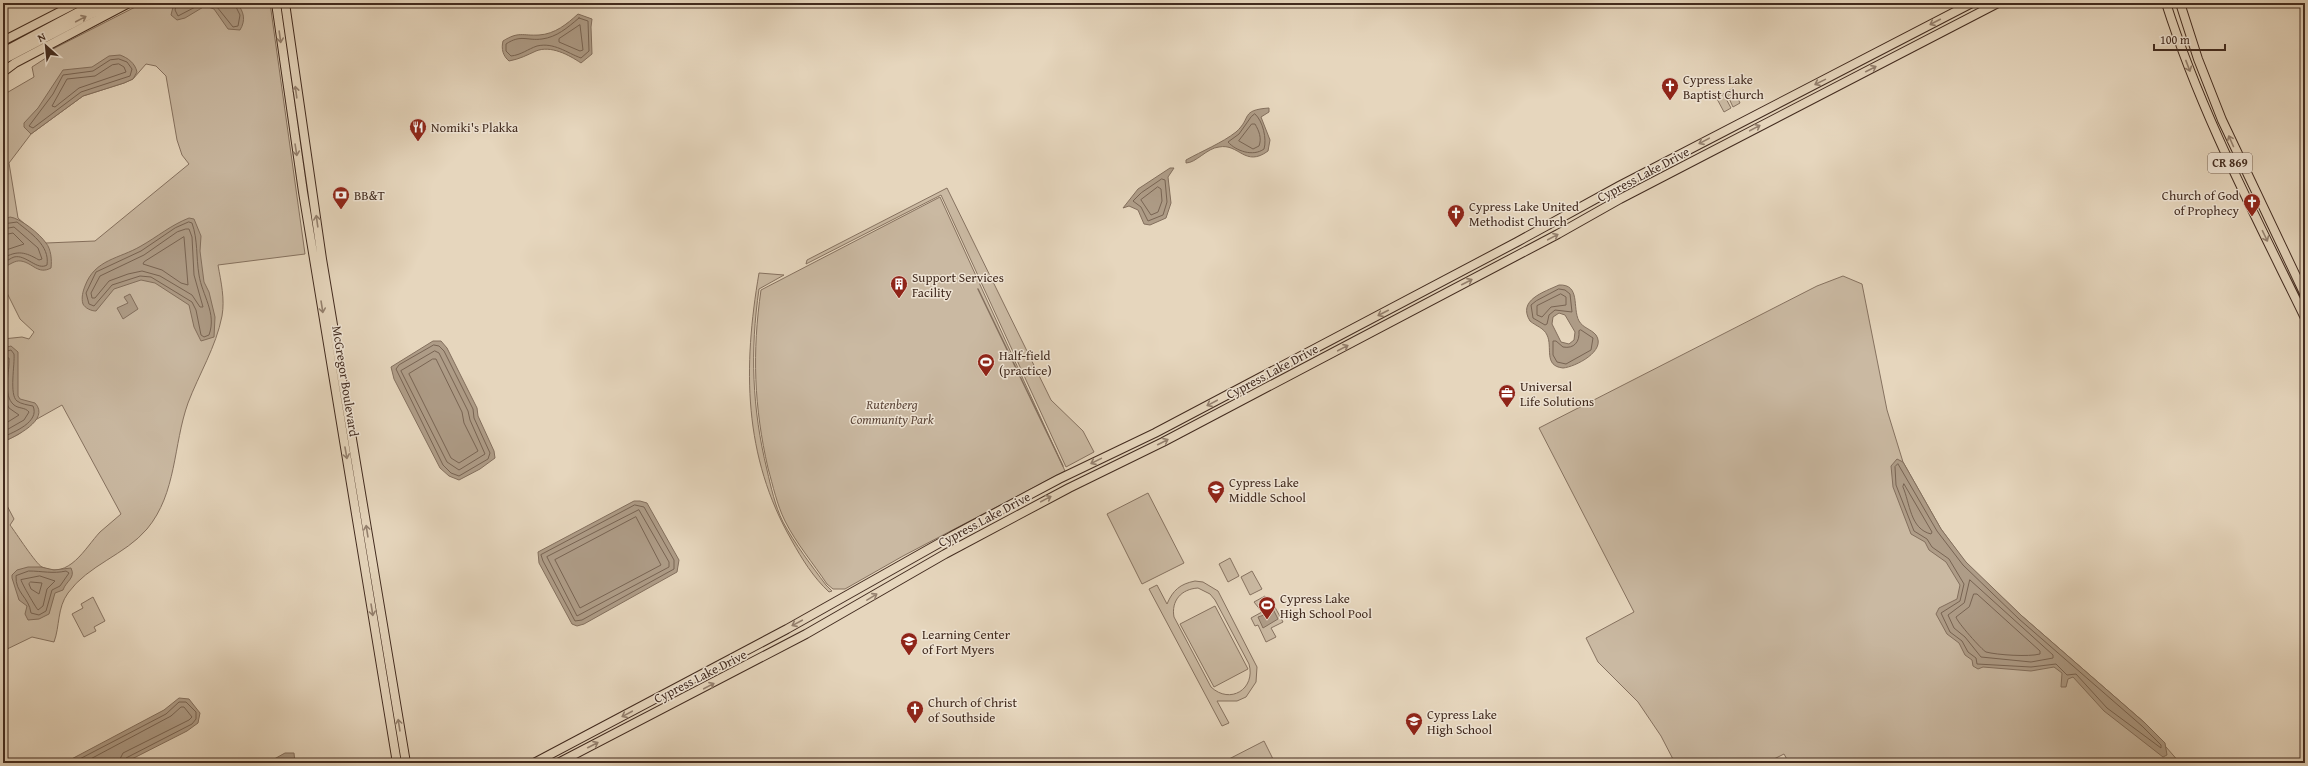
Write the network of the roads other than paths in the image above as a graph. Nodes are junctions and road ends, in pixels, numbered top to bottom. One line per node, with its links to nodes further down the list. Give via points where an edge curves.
1 (76, 3): 12 (main road)
2 (95, 3): 11 (main road)
3 (112, 3): 11 (main road, one-way to 3)
4 (129, 3): 15 (main road)
5 (276, 3): 20 (main road, McGregor Boulevard, one-way to 20, via 302,184)
6 (285, 3): 21 (main road, McGregor Boulevard, one-way to 6, via 322,259)
7 (1972, 3): 18 (main road, Cypress Lake Drive, one-way to 18, via 1628,181 1162,429 1059,479)
8 (1998, 3): 19 (main road, Cypress Lake Drive, one-way to 8, via 806,634 945,554 1069,488 1163,442 1620,199)
9 (2166, 3): 17 (main road, CR 869, one-way to 17, via 2212,126)
10 (2180, 3): 16 (main road, CR 869, one-way to 10, via 2222,120)
11 (33, 40): 13 (main road); 14 (main road)
12 (3, 41)
13 (3, 52)
14 (3, 60)
15 (3, 72)
16 (2305, 295)
17 (2305, 318)
18 (661, 696): 19 (main road); 22 (main road, Cypress Lake Drive, one-way to 22)
19 (667, 707): 23 (main road, Cypress Lake Drive, one-way to 19)
20 (397, 763)
21 (406, 763)
22 (534, 763)
23 (558, 763)

